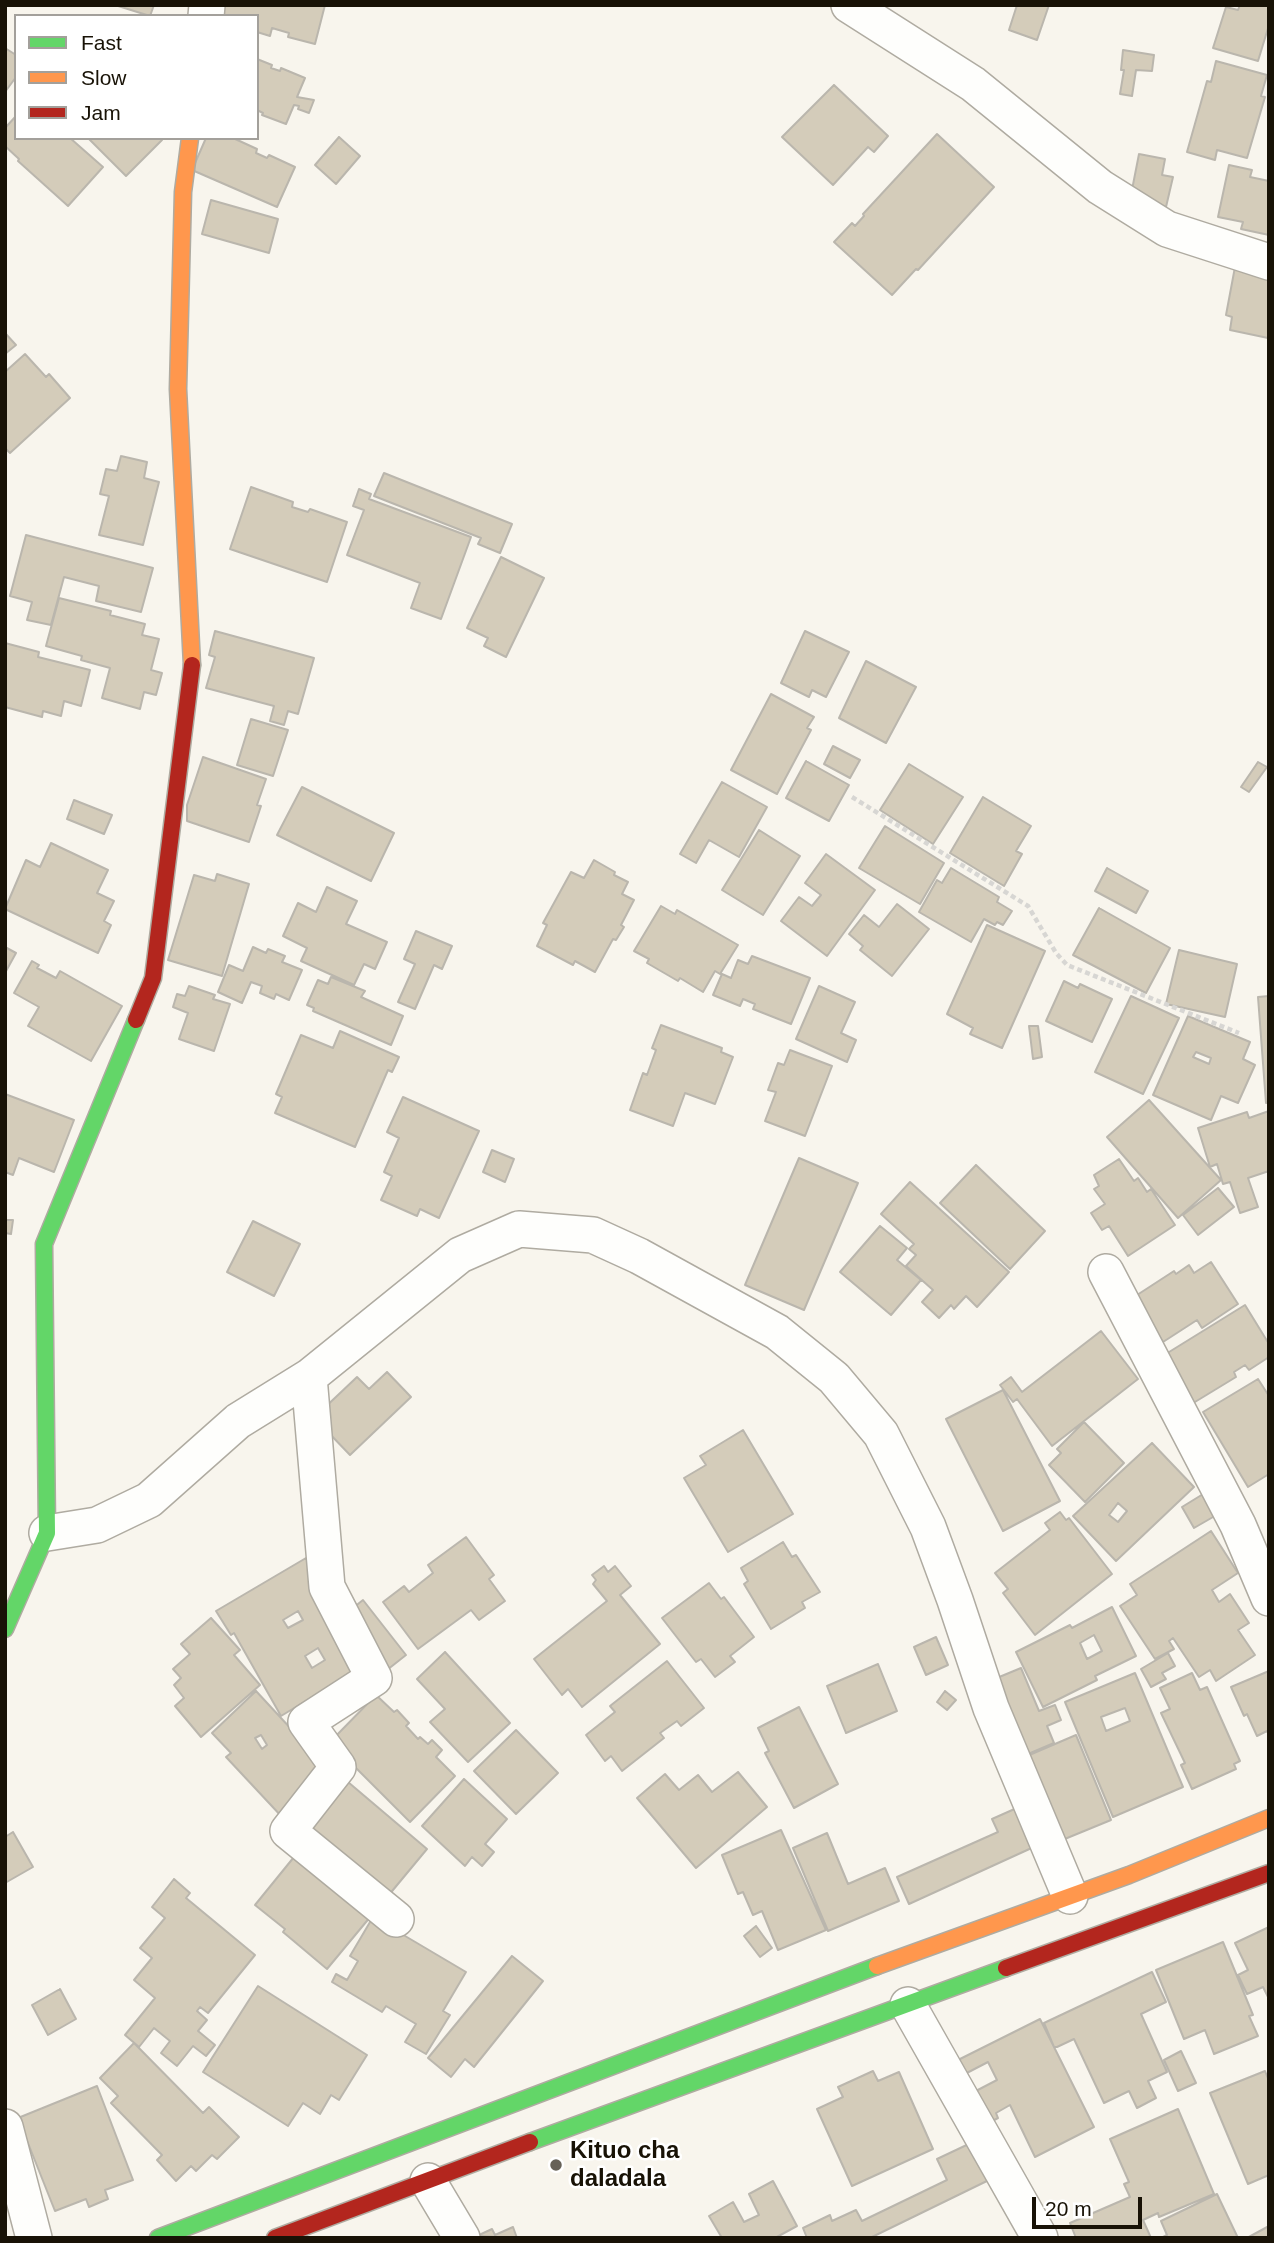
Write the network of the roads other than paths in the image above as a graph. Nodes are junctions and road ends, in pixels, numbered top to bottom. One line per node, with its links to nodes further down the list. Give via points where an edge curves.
1 (849, 5): 3 (street, via 973,84 1100,187 1167,229)
2 (190, 140): 6 (main road, via 183,192 178,389 191,671 153,978 44,1244)
3 (1269, 262)
4 (1107, 1272): 7 (street, via 1238,1525)
5 (309, 1377): 6 (street, via 238,1421 149,1500 97,1525); 11 (street, via 460,1255 519,1229 593,1235 777,1332 834,1378 881,1434 928,1527 990,1708); 12 (street, via 327,1587 374,1678 306,1722 338,1768 288,1831)
6 (47, 1533): 8 (main road)
7 (1269, 1598)
8 (5, 1629)
9 (1269, 1818): 11 (main road)
10 (1269, 1873): 13 (main road)
11 (1070, 1896): 17 (main road)
12 (396, 1919)
13 (908, 2005): 15 (main road); 20 (street)
14 (5, 2127): 16 (street)
15 (428, 2181): 18 (main road); 19 (street)
16 (34, 2238)
17 (158, 2238)
18 (275, 2238)
19 (461, 2238)
20 (1041, 2238)

